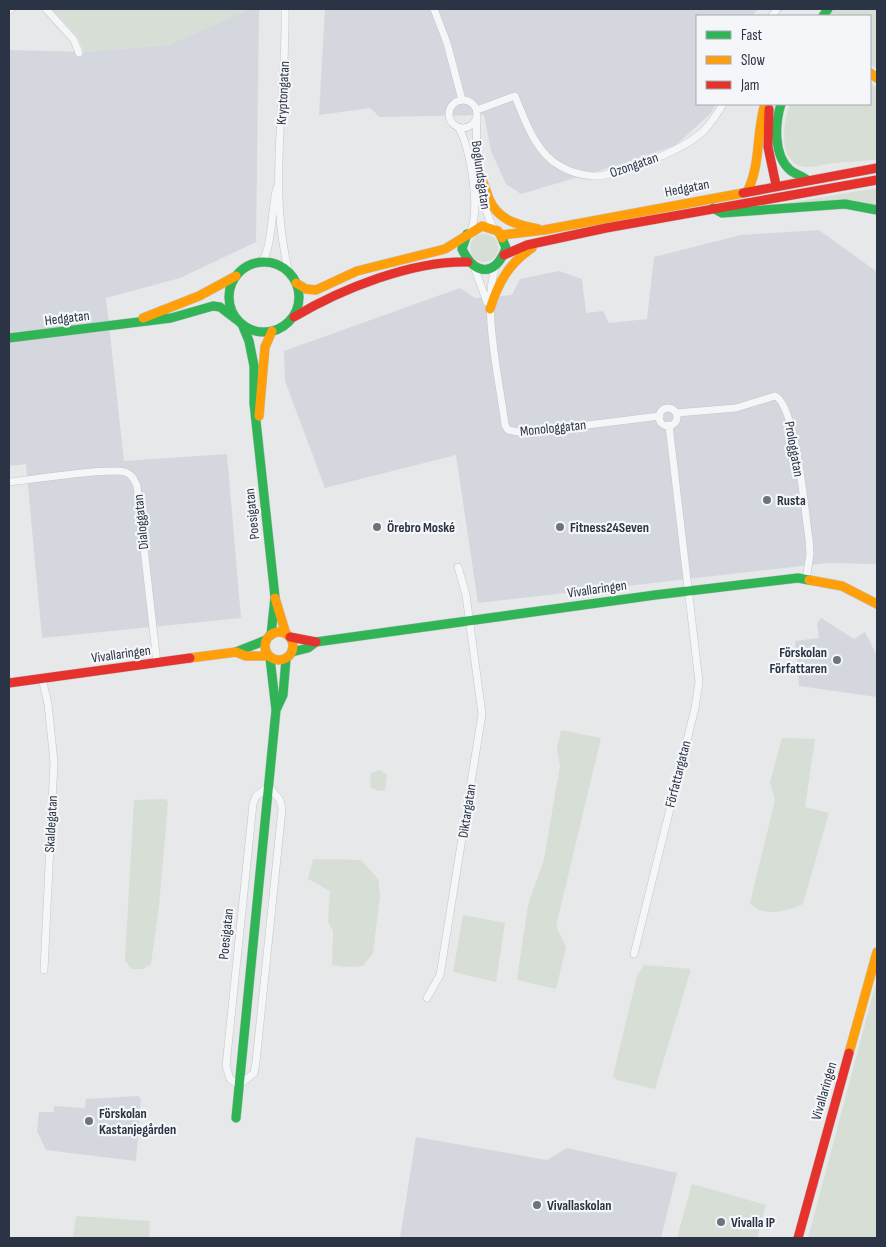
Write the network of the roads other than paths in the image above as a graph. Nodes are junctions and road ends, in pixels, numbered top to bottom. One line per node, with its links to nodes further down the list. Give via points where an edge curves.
1 (46, 9): 4 (street, via 74,40)
2 (286, 9): 14 (street, Kryptongatan)
3 (434, 9): 5 (street)
4 (80, 53)
5 (462, 100): 10 (street, via 470,102); 12 (street, via 453,105 449,113)
6 (722, 105): 10 (street, Ozongatan, via 706,129 690,142 638,165 594,176 578,174 546,156 515,96)
7 (765, 105): 19 (main road, via 758,129 756,175)
8 (770, 105): 18 (main road, via 767,120)
9 (781, 105): 16 (main road, via 777,124 782,156 790,170)
10 (477, 110): 11 (street)
11 (477, 119): 12 (street, via 468,128); 15 (street, Boglundsgatan)
12 (459, 128): 25 (street, Boglundsgatan, via 467,150 474,200 475,221)
13 (877, 168): 16 (main road, Hedgatan)
14 (279, 176): 29 (street, Kryptongatan, via 272,207 270,244); 32 (street, Kryptongatan, via 281,242)
15 (480, 176): 23 (street, Boglundsgatan, via 485,212); 24 (main road, via 486,184 491,204 506,221)
16 (807, 180): 18 (main road, Hedgatan)
17 (877, 180): 20 (main road, Hedgatan)
18 (776, 185): 19 (main road, Hedgatan); 20 (main road)
19 (748, 190): 24 (main road, Hedgatan)
20 (778, 196): 21 (main road, Hedgatan)
21 (713, 208): 22 (main road, via 722,213 845,204); 27 (main road, Hedgatan)
22 (877, 210)
23 (494, 229): 25 (main road, via 482,226); 26 (main road)
24 (544, 230): 26 (main road, Hedgatan)
25 (469, 232): 30 (main road, via 462,249); 34 (main road, via 445,249 357,271 316,290)
26 (501, 235): 28 (main road, via 506,248)
27 (544, 242): 28 (main road, Hedgatan); 35 (main road, via 525,252 504,273)
28 (504, 255): 31 (main road)
29 (262, 262): 32 (main road, via 273,263); 33 (main road)
30 (471, 265): 31 (main road, via 485,270); 35 (street, Monologgatan); 36 (main road, via 459,260 429,266 339,293)
31 (496, 266): 35 (street, Monologgatan, via 490,284)
32 (289, 273): 34 (main road)
33 (236, 276): 37 (main road, via 229,297 230,306); 38 (main road, Hedgatan, via 199,296)
34 (296, 283): 36 (main road, via 298,308)
35 (490, 309): 42 (street, Monologgatan, via 506,425 510,431 523,433)
36 (292, 319): 39 (main road)
37 (240, 322): 38 (main road, Hedgatan, via 220,307 212,306 171,318); 39 (main road, via 258,331); 44 (main road, Poesigatan, via 249,341 254,366)
38 (128, 323): 40 (main road, Hedgatan)
39 (272, 332): 44 (main road, Poesigatan, via 265,347)
40 (9, 338)
41 (676, 413): 42 (street, via 672,408 666,408); 43 (street, via 677,419); 47 (street, Prologgatan, via 736,408 775,396 781,399 793,430 809,539)
42 (660, 416): 43 (street, via 663,423)
43 (669, 425): 48 (street)
44 (258, 429): 49 (main road, Poesigatan)
45 (9, 482): 59 (street, Dialoggatan, via 94,472 124,471 132,476 137,486)
46 (458, 566): 51 (street, Diktargatan)
47 (806, 578): 48 (main road, Vivallaringen); 50 (main road, Vivallaringen, via 842,586)
48 (689, 591): 51 (main road, Vivallaringen); 65 (street, Författargatan, via 698,692)
49 (275, 596): 52 (main road, Poesigatan); 53 (main road, Poesigatan)
50 (877, 604)
51 (469, 620): 54 (main road, Vivallaringen); 67 (street, Diktargatan, via 481,722 440,975)
52 (288, 635): 53 (main road, via 277,632); 54 (main road, Vivallaringen); 56 (main road, via 294,645)
53 (269, 637): 55 (main road, Vivallaringen); 57 (main road, via 265,649)
54 (316, 642): 56 (main road, Vivallaringen)
55 (236, 652): 57 (main road, Vivallaringen, via 246,656); 59 (main road, Vivallaringen)
56 (292, 652): 58 (main road)
57 (270, 657): 58 (main road, via 279,661); 62 (main road, Poesigatan)
58 (286, 659): 62 (main road, Poesigatan, via 282,695)
59 (157, 663): 60 (main road, Vivallaringen)
60 (42, 678): 61 (main road, Vivallaringen); 66 (street, Skaldegatan, via 54,762)
61 (9, 683)
62 (276, 710): 63 (main road, Poesigatan)
63 (269, 787): 68 (main road, Poesigatan); 68 (street, via 280,800 282,809 256,1062 254,1073); 68 (street, Poesigatan, via 256,796 253,804 226,1066 230,1078)
64 (877, 952): 70 (main road, Vivallaringen)
65 (634, 954)
66 (44, 970)
67 (427, 998)
68 (239, 1085): 69 (main road, Poesigatan)
69 (236, 1118)
70 (798, 1238)

